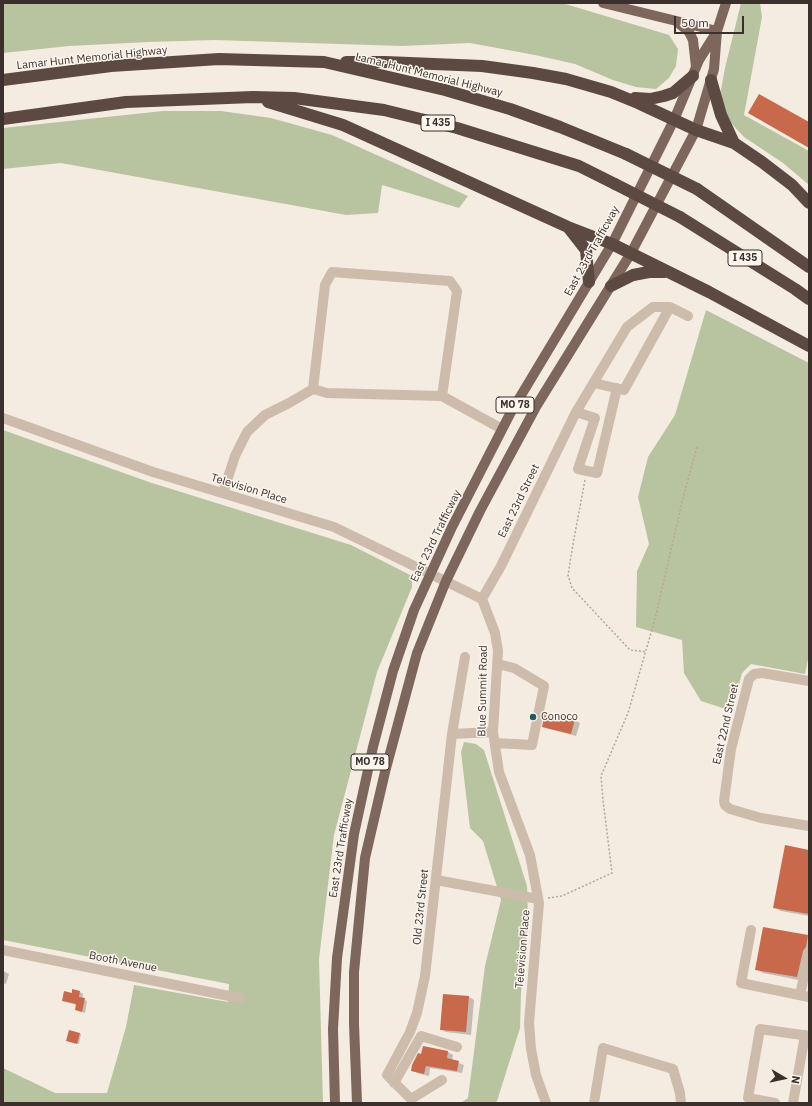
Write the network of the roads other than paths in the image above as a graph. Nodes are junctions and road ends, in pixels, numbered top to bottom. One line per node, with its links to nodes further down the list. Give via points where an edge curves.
1 (603, 3): 3 (main road)
2 (726, 3): 4 (main road, East 23rd Trafficway / MO 78)
3 (676, 21): 4 (main road); 6 (main road, via 689,32 693,40)
4 (717, 31): 6 (main road, East 23rd Trafficway / MO 78); 8 (main road, East 23rd Trafficway / MO 78)
5 (324, 62): 7 (highway, Lamar Hunt Memorial Highway / I 435, via 219,59 111,66); 10 (highway, via 482,66 566,79); 19 (highway, Lamar Hunt Memorial Highway / I 435, bridge, via 445,90 510,109 626,154 697,189)
6 (694, 72): 10 (highway, via 673,93 650,100); 12 (main road, East 23rd Trafficway / MO 78)
7 (3, 80)
8 (711, 80): 13 (main road, East 23rd Trafficway / MO 78); 14 (highway, via 721,115)
9 (253, 97): 11 (highway, I 435, via 126,102); 16 (highway, via 343,125); 23 (highway, I 435, bridge, via 294,98 384,110 457,128 579,166 680,217)
10 (625, 97): 12 (highway)
11 (3, 119)
12 (674, 120): 13 (highway); 17 (main road, East 23rd Trafficway / MO 78)
13 (696, 130): 14 (highway); 18 (main road, East 23rd Trafficway / MO 78)
14 (734, 143): 15 (highway, via 792,185)
15 (809, 203)
16 (568, 227): 17 (highway); 21 (highway, via 586,250)
17 (612, 244): 18 (highway); 21 (main road, East 23rd Trafficway / MO 78)
18 (631, 253): 20 (highway); 22 (main road, East 23rd Trafficway / MO 78)
19 (809, 267)
20 (668, 272): 22 (highway, via 633,275); 26 (highway)
21 (589, 282): 33 (main road, East 23rd Trafficway / MO 78)
22 (611, 286): 36 (main road, East 23rd Trafficway / MO 78, via 537,405)
23 (809, 299)
24 (670, 307): 25 (street); 27 (street, East 23rd Street, via 653,307 627,327); 28 (street, via 624,390)
25 (688, 316)
26 (809, 346)
27 (594, 383): 28 (street); 31 (street, East 23rd Street)
28 (617, 388): 31 (street, via 597,473 578,469 594,418)
29 (313, 389): 30 (street, via 327,394); 30 (street, via 325,285 332,272 450,281 457,291); 34 (street, via 265,415 247,432 235,456)
30 (442, 396): 33 (street)
31 (576, 412): 37 (street, East 23rd Street, via 501,566)
32 (3, 418): 34 (street, Television Place, via 153,472)
33 (502, 429): 35 (main road, East 23rd Trafficway / MO 78)
34 (223, 494): 35 (street, Television Place, via 334,527)
35 (430, 574): 36 (street, Television Place); 56 (main road, East 23rd Trafficway / MO 78, via 414,610 393,671 354,834 337,958 333,1029)
36 (446, 581): 37 (street, Television Place); 57 (main road, East 23rd Trafficway / MO 78, via 418,653 385,772 365,858 354,972)
37 (482, 599): 39 (street, Blue Summit Road, via 495,633)
38 (465, 657): 42 (street)
39 (498, 664): 41 (street, Blue Summit Road); 43 (street, via 514,668 544,686 532,745)
40 (809, 681): 44 (street, East 22nd Street, via 762,673 754,674 749,679 731,749 724,801 730,809 760,818)
41 (493, 732): 42 (street); 43 (street, Blue Summit Road)
42 (452, 734): 45 (street, Old 23rd Street)
43 (494, 743): 46 (street, Blue Summit Road, via 499,772 530,855)
44 (809, 826)
45 (436, 880): 46 (street, Television Place); 54 (street, Old 23rd Street, via 422,995)
46 (538, 899): 58 (street, Television Place, via 529,1023 536,1075)
47 (751, 930): 50 (street, via 741,983)
48 (3, 950): 51 (street, Booth Avenue)
49 (809, 952): 50 (street)
50 (804, 996)
51 (239, 998)
52 (807, 1035): 61 (street, via 760,1029 748,1098); 62 (street)
53 (456, 1047): 54 (street, via 421,1036)
54 (390, 1079): 55 (street, via 411,1100)
55 (442, 1080)
56 (335, 1103)
57 (357, 1103)
58 (546, 1103)
59 (594, 1103): 60 (street, via 603,1048 673,1069)
60 (681, 1103)
61 (774, 1103)
62 (793, 1103)

